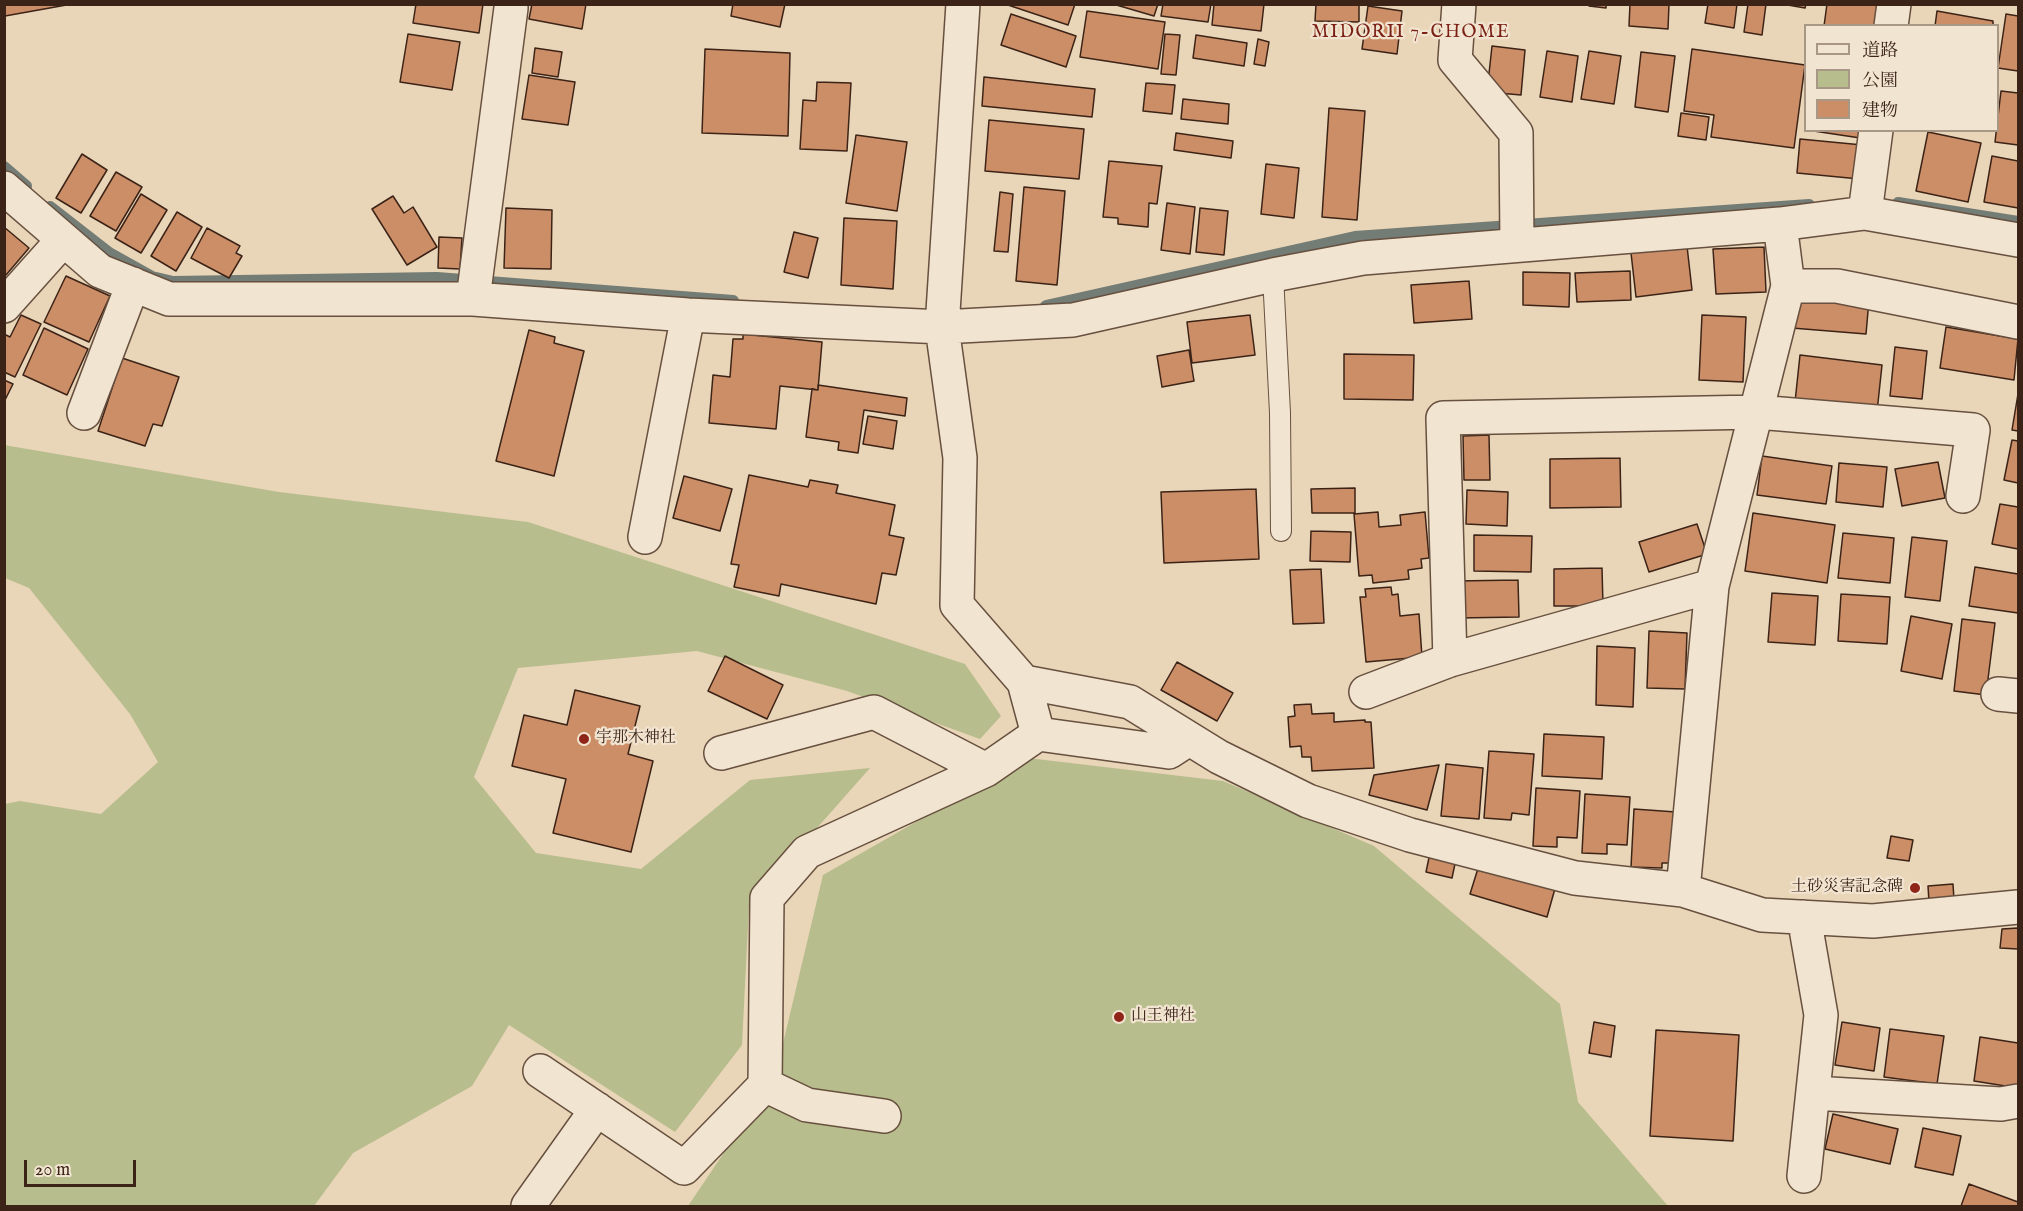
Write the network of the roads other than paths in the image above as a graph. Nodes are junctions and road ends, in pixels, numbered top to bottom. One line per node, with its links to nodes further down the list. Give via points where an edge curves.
1 (963, 4): 20 (street)
2 (1459, 4): 12 (street, via 1455,60 1516,133)
3 (1894, 4): 5 (street)
4 (511, 8): 16 (street)
5 (1891, 24)
6 (1876, 132): 8 (street)
7 (4, 188): 10 (street)
8 (1865, 213): 9 (street); 11 (street)
9 (1780, 224): 12 (street); 15 (street)
10 (63, 240): 14 (street, via 100,271); 17 (street)
11 (2019, 240)
12 (1517, 245): 13 (street, via 1363,258)
13 (1272, 275): 20 (street, via 1073,320); 24 (lane, via 1280,413)
14 (133, 284): 16 (street, via 169,299); 22 (street)
15 (1788, 286): 19 (street, via 1837,286); 21 (street)
16 (473, 299): 18 (street)
17 (4, 306)
18 (688, 315): 20 (street); 25 (street)
19 (2019, 322)
20 (942, 327): 28 (street, via 960,458 957,605)
21 (1757, 412): 23 (street, via 1973,430); 26 (street); 27 (street, via 1443,418)
22 (84, 413)
23 (1963, 495)
24 (1281, 531)
25 (645, 537)
26 (1712, 586): 27 (street); 34 (street)
27 (1450, 660): 29 (street)
28 (1024, 682): 30 (street); 31 (street, via 1130,702)
29 (1366, 692)
30 (1038, 734): 31 (street, via 1169,752); 33 (street)
31 (1189, 739): 34 (street, via 1308,801 1410,835 1575,878)
32 (721, 753): 33 (street, via 874,712)
33 (986, 770): 38 (street, via 807,852 767,898)
34 (1683, 890): 36 (street, via 1762,915)
35 (2019, 907): 36 (street, via 1872,921)
36 (1804, 917): 39 (street, via 1821,1015)
37 (540, 1071): 41 (street)
38 (765, 1085): 41 (street, via 684,1168); 42 (street, via 807,1105)
39 (1813, 1093): 40 (street, via 2001,1104); 43 (street)
40 (2019, 1101)
41 (597, 1109): 44 (street)
42 (884, 1116)
43 (1804, 1176)
44 (528, 1206)

